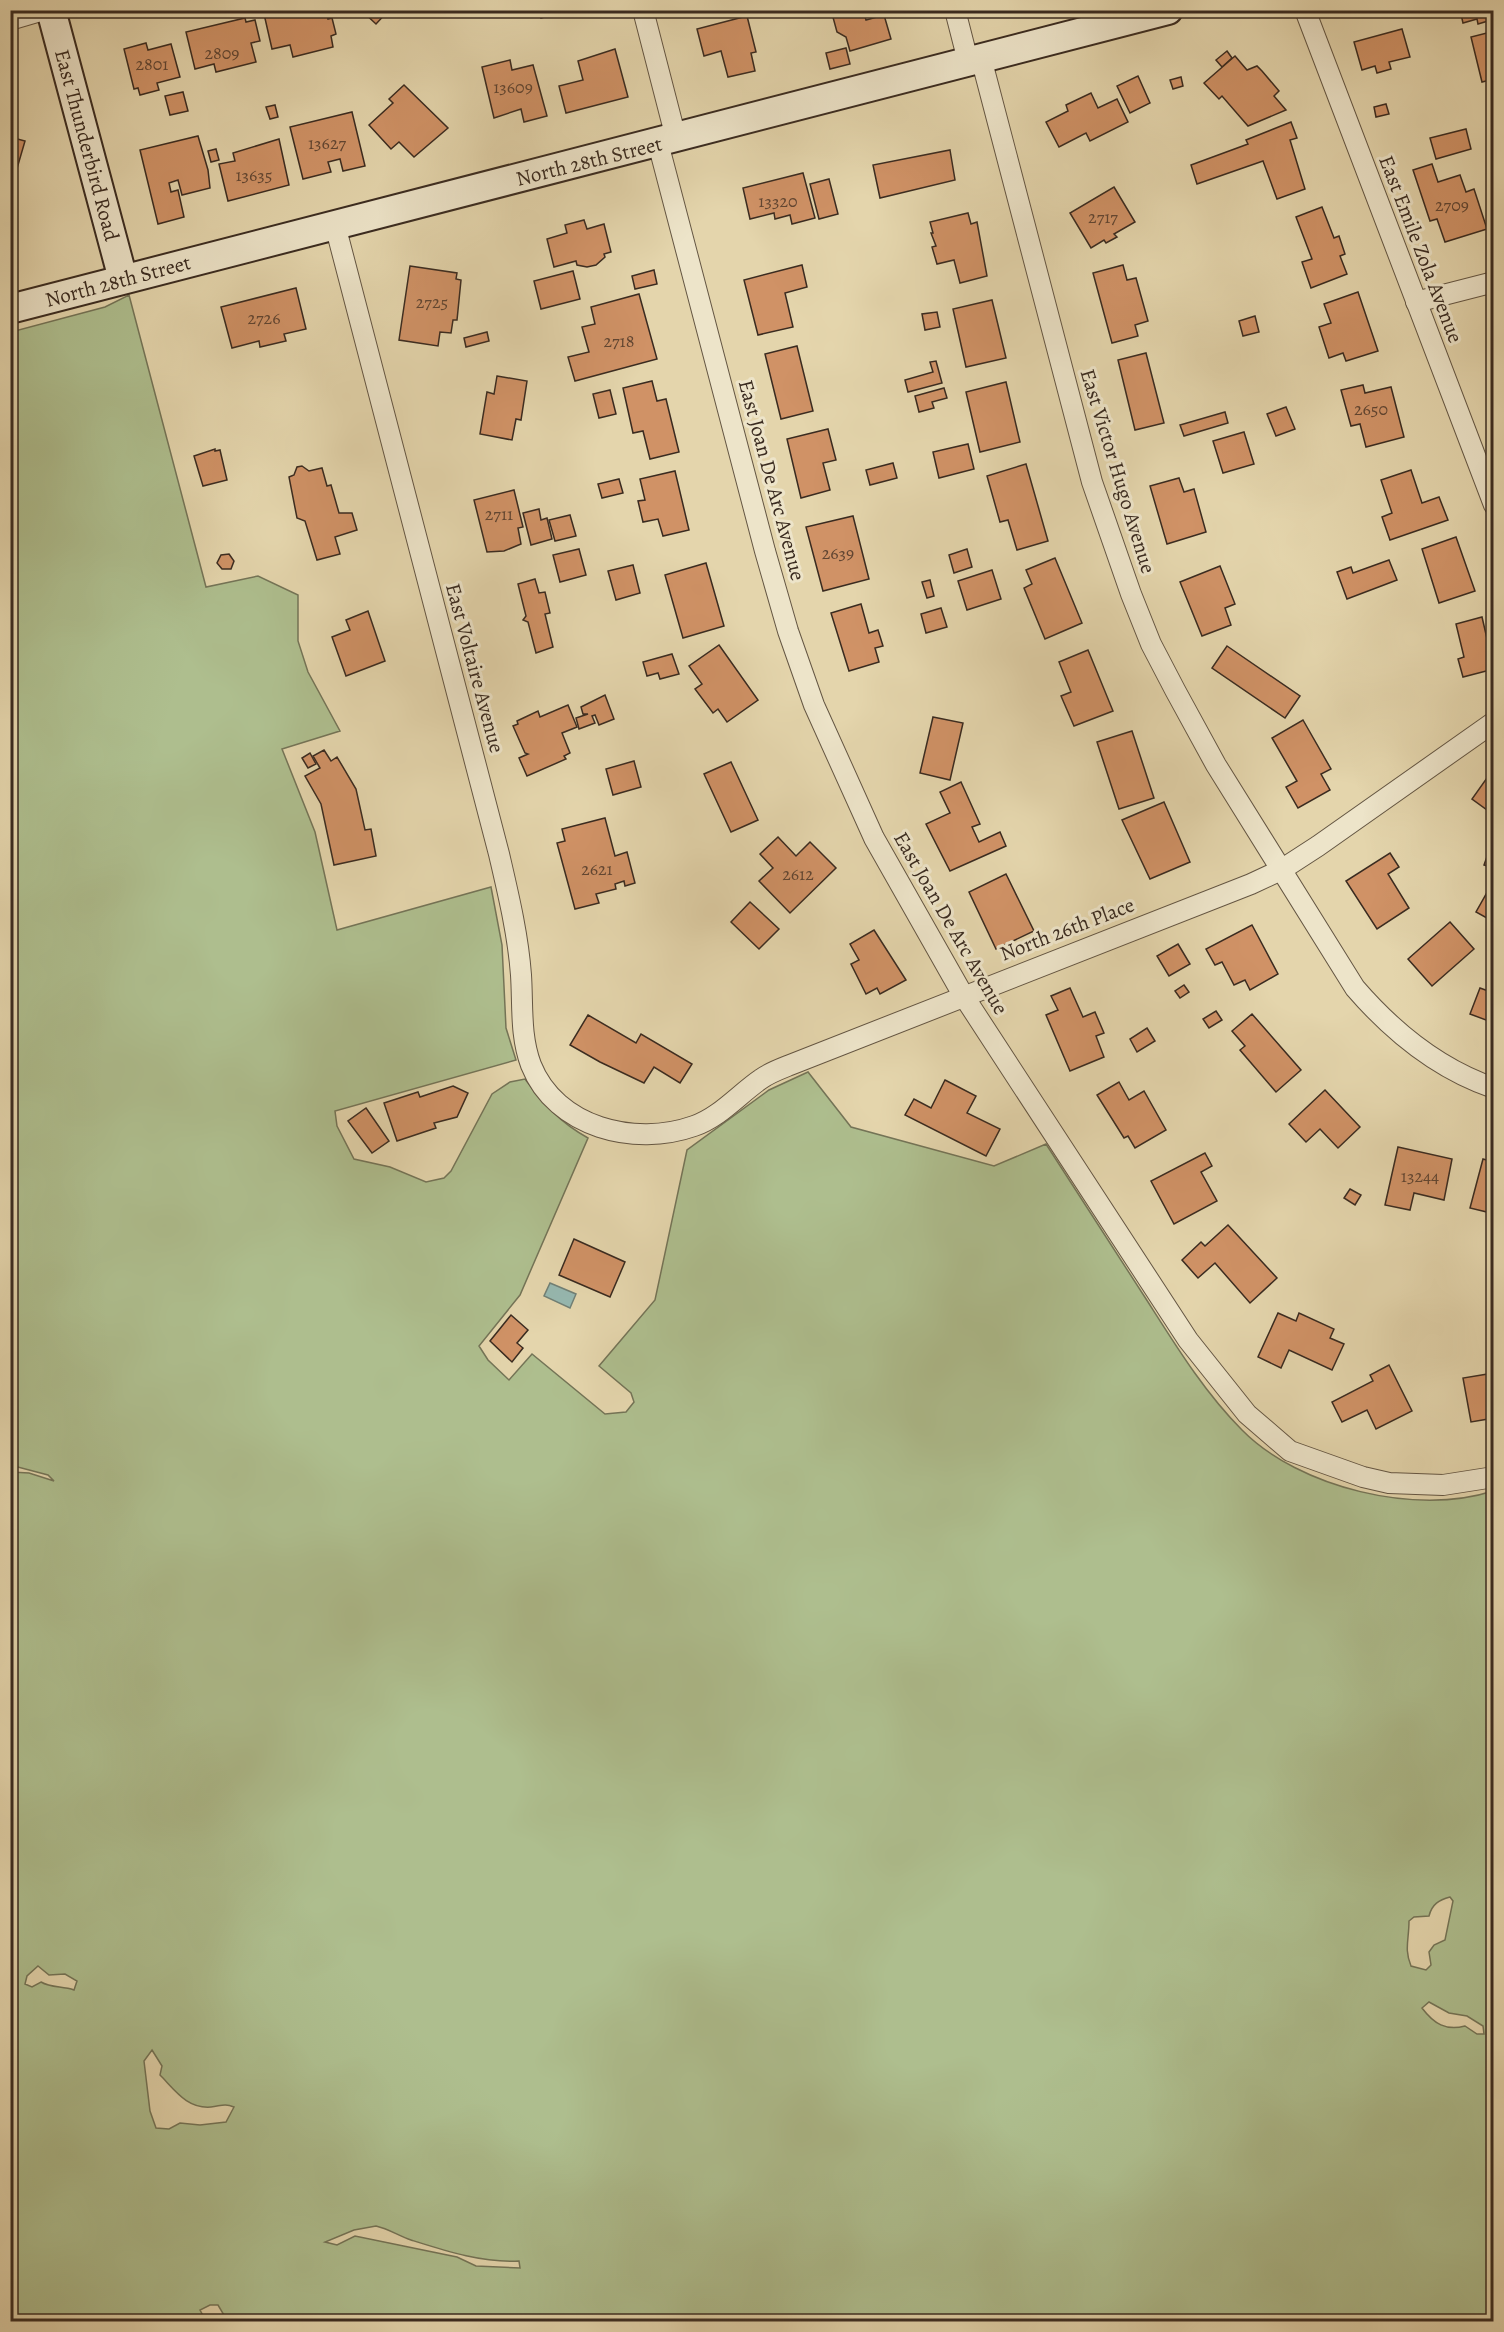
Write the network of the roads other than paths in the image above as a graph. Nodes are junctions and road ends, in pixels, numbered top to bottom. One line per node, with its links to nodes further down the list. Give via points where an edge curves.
1 (44, 10): 7 (street)
2 (51, 10): 11 (street, East Thunderbird Road)
3 (642, 10): 9 (street, East Joan De Arc Avenue)
4 (955, 10): 8 (street, East Victor Hugo Avenue)
5 (1168, 10): 8 (street, North 28th Street)
6 (1305, 10): 13 (street, East Emile Zola Avenue)
7 (10, 20)
8 (974, 59): 9 (street, North 28th Street); 17 (street, East Victor Hugo Avenue, via 1108,535 1151,644 1174,690)
9 (667, 141): 10 (street, North 28th Street); 18 (street, East Joan De Arc Avenue, via 765,551 788,631 814,705 874,838)
10 (335, 225): 11 (street, North 28th Street); 20 (street, East Voltaire Avenue, via 513,913 524,1040 531,1066 544,1089)
11 (123, 279): 14 (street, North 28th Street)
12 (1494, 282): 13 (street)
13 (1416, 302): 15 (street, East Emile Zola Avenue)
14 (10, 309)
15 (1494, 505)
16 (1494, 722): 17 (street, North 26th Place)
17 (1281, 870): 18 (street, North 26th Place); 19 (street, East Victor Hugo Avenue, via 1325,944 1378,1014 1433,1059)
18 (963, 995): 20 (street, North 26th Place, via 762,1078 716,1114 676,1132 658,1135 610,1131); 21 (street, East Joan De Arc Avenue, via 1188,1340 1247,1414 1290,1451 1363,1477 1389,1483 1443,1485)
19 (1494, 1088)
20 (570, 1113)
21 (1494, 1477)

